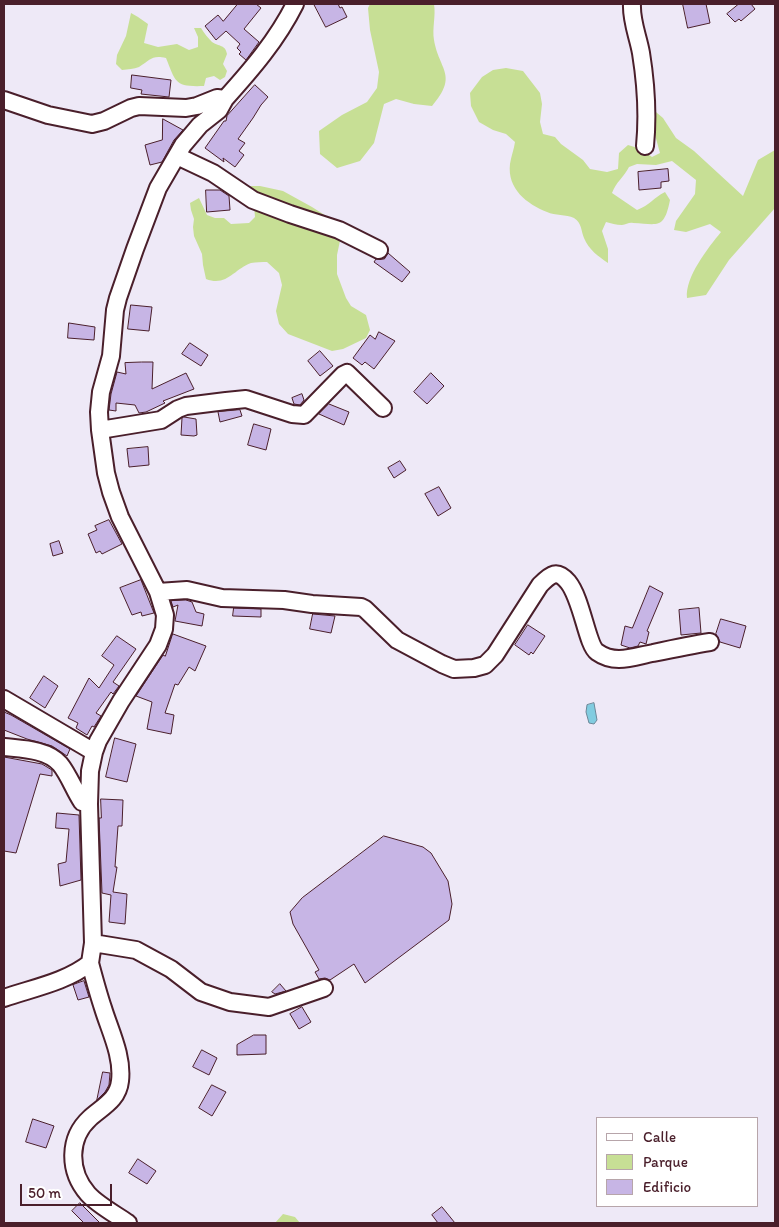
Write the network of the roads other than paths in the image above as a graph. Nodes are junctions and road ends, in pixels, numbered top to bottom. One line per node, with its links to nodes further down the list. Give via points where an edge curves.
1 (295, 4): 3 (street, via 270,46)
2 (632, 4): 5 (street, via 631,17 641,53 645,86)
3 (225, 99): 4 (street, via 217,98 186,108 131,108 92,124 48,116); 6 (street, via 219,110 191,135)
4 (4, 100)
5 (645, 146)
6 (177, 156): 7 (street, via 213,173 253,200 339,230); 9 (street, via 158,188 118,298 111,356 101,392)
7 (379, 250)
8 (383, 408): 9 (street, via 347,373 304,415 236,400 186,406 161,420)
9 (100, 430): 10 (street, via 111,492)
10 (158, 592): 11 (street, via 187,590 222,598 361,607 397,640 442,664 464,670 481,666 495,656 540,585 549,576 557,574 575,591 590,644 604,656 626,659); 14 (street, via 164,615 164,629 158,645 121,701)
11 (710, 642)
12 (4, 699): 14 (street)
13 (4, 747): 15 (street, via 51,757 59,764 82,802)
14 (94, 752): 15 (street)
15 (89, 804): 16 (street)
16 (93, 943): 17 (street); 18 (street, via 136,950 171,969 201,992 230,1002 269,1007)
17 (90, 963): 19 (street, via 58,980); 20 (street, via 114,1041 120,1082 117,1095 76,1135 73,1157 88,1194)
18 (324, 988)
19 (4, 998)
20 (128, 1223)

